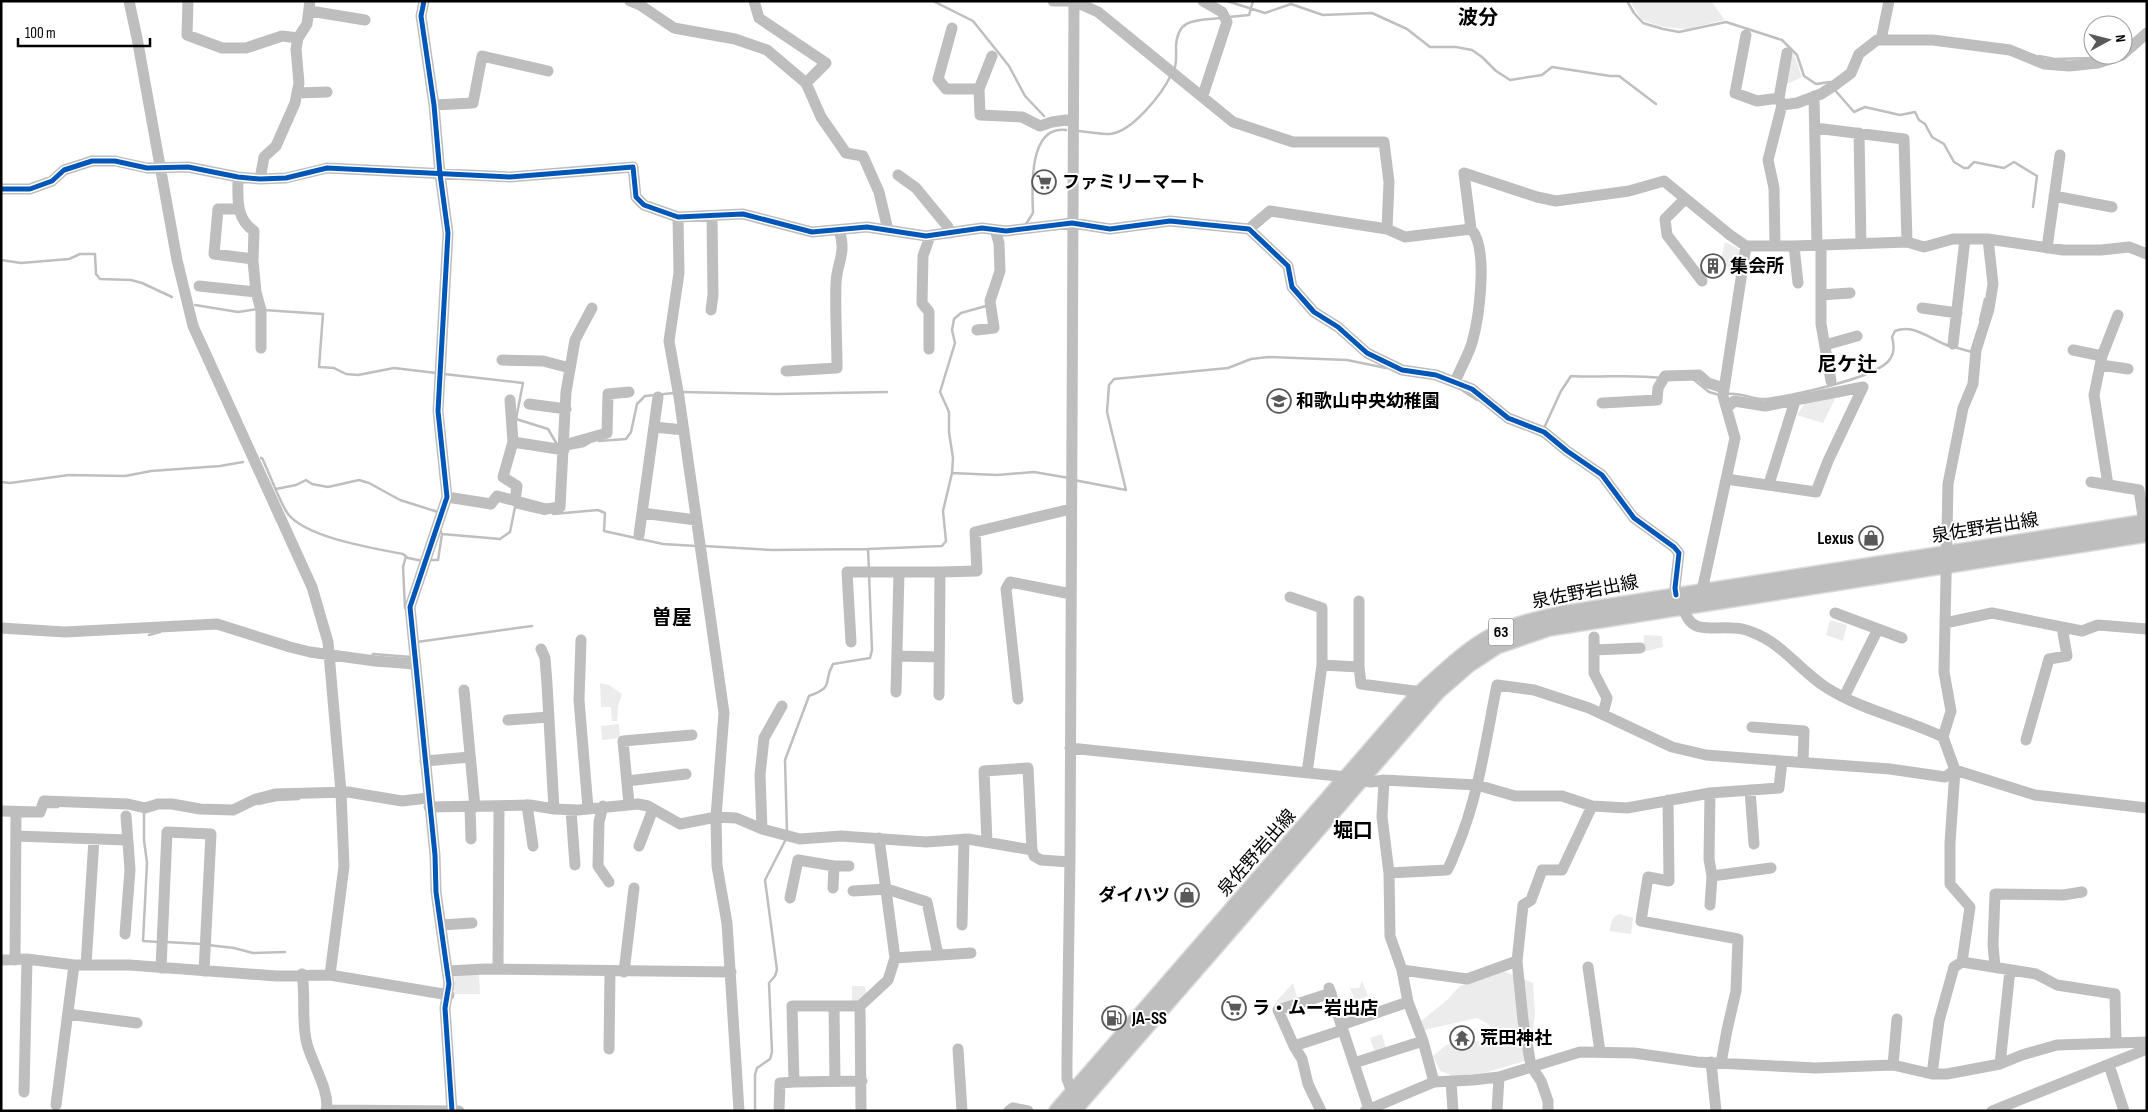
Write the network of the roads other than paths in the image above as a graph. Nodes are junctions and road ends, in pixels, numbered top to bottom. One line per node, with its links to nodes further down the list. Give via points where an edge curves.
1 (129, 1): 17 (street)
2 (135, 1): 17 (street)
3 (188, 1): 18 (street, via 187,35 222,48 246,48 282,36)
4 (424, 1): 32 (street, via 421,16)
5 (630, 1): 25 (street, via 674,28 735,39 766,50)
6 (754, 1): 25 (street, via 759,18 826,63)
7 (1049, 1): 8 (street)
8 (1053, 1): 9 (street)
9 (1074, 1): 29 (street, via 1098,12); 33 (street)
10 (1203, 1): 29 (street, via 1222,12 1227,22)
11 (1889, 1): 19 (street)
12 (310, 6): 13 (street); 18 (street, via 307,24)
13 (365, 20)
14 (952, 28): 26 (street, via 938,78 946,89)
15 (2147, 34): 20 (street)
16 (1746, 35): 31 (street, via 1735,93 1757,101)
17 (138, 38): 37 (street)
18 (298, 38): 28 (street)
19 (1882, 40): 23 (street, via 1933,40 2010,50 2044,64); 30 (street, via 1877,40 1859,54 1851,73)
20 (2133, 46)
21 (1787, 53): 31 (street)
22 (992, 56): 26 (street)
23 (2083, 64)
24 (548, 71): 32 (street, via 482,56 472,103)
25 (806, 83): 54 (street, via 821,118 846,153 864,156 879,192)
26 (979, 90): 33 (street, via 980,115 1022,117 1040,126)
27 (327, 92): 28 (street)
28 (297, 93): 41 (street, via 276,146 264,157)
29 (1203, 95): 51 (street, via 1233,122 1292,142 1384,142 1389,182)
30 (1814, 96): 31 (street, via 1797,103); 34 (street)
31 (1780, 102): 64 (street, via 1768,160 1774,188)
32 (434, 104): 38 (street)
33 (1073, 120): 49 (street)
34 (1815, 128): 35 (street); 62 (street)
35 (1859, 133): 60 (street, via 1904,139); 61 (street)
36 (2060, 155): 43 (street)
37 (160, 168): 40 (street, via 188,167); 42 (street, via 92,160 64,170 52,181 30,189); 140 (street, via 193,326 312,587)
38 (440, 174): 41 (street, via 334,168 286,178); 48 (street, via 510,177 633,167 636,197 644,205); 112 (street, via 448,233 438,412)
39 (898, 175): 56 (street, via 916,188 948,226)
40 (238, 177): 41 (street); 46 (street)
41 (260, 179)
42 (1, 189)
43 (2054, 196): 45 (street); 66 (street)
44 (1685, 199): 52 (street, via 1664,181 1629,191 1556,201 1464,174); 63 (street); 69 (street, via 1665,219 1667,235)
45 (2112, 207)
46 (238, 209): 68 (street, via 246,225 254,231); 68 (street, via 218,209 214,254)
47 (712, 216): 48 (street); 53 (street, via 743,214 812,232); 77 (street)
48 (678, 217): 104 (street, via 679,272 670,341)
49 (1072, 224): 50 (street, via 1110,229 1170,221); 55 (street); 114 (street)
50 (1249, 229): 51 (street, via 1270,211); 93 (street, via 1288,266 1292,286 1314,312 1367,352 1402,370 1436,375)
51 (1387, 229): 52 (street, via 1405,237)
52 (1471, 229): 93 (street, via 1482,257 1478,311 1471,344)
53 (839, 230): 54 (street, via 868,227); 91 (street, via 843,242 836,280 838,368)
54 (888, 230): 57 (street)
55 (1001, 230): 56 (street, via 982,228); 80 (street, via 1000,271 990,301 994,328)
56 (950, 233): 57 (street)
57 (930, 236): 85 (street, via 924,256 922,303 929,312)
58 (1966, 239): 59 (street); 60 (street, via 1924,247); 78 (street)
59 (1988, 239): 66 (street); 119 (street, via 1993,284 1948,484)
60 (1907, 242): 61 (street)
61 (1861, 244): 62 (street)
62 (1819, 245): 65 (street); 74 (street)
63 (1746, 246): 64 (street); 94 (street)
64 (1775, 246): 65 (street)
65 (1794, 246): 70 (street)
66 (2046, 248): 67 (street, via 2101,250 2130,247)
67 (2147, 254)
68 (253, 259): 72 (street)
69 (1702, 281)
70 (1798, 283)
71 (199, 286): 72 (street)
72 (256, 292): 84 (street, via 261,310)
73 (1850, 293): 74 (street)
74 (1821, 296): 83 (street)
75 (592, 308): 89 (street, via 575,340)
76 (1922, 308): 78 (street)
77 (711, 310)
78 (1957, 312): 82 (street)
79 (2118, 315): 88 (street)
80 (977, 330)
81 (1857, 336): 83 (street)
82 (1953, 344)
83 (1825, 345): 92 (street)
84 (261, 348)
85 (929, 349)
86 (2073, 350): 88 (street)
87 (502, 360): 89 (street, via 543,361)
88 (2102, 360): 90 (street); 110 (street, via 2094,395)
89 (570, 368): 102 (street)
90 (2128, 369)
91 (786, 371)
92 (1831, 381)
93 (1455, 382): 126 (street, via 1472,390 1508,418 1544,432 1602,475 1634,518 1678,553 1675,588)
94 (1724, 388): 99 (street, via 1708,383 1699,375 1665,376 1658,388 1657,400); 101 (street)
95 (629, 392): 106 (street, via 608,394 607,433)
96 (658, 397): 103 (street)
97 (510, 400): 105 (street)
98 (1795, 400): 101 (street, via 1765,406 1734,401); 109 (street); 109 (street, via 1863,387 1816,492)
99 (1602, 403)
100 (529, 404): 102 (street)
101 (1727, 408): 107 (street, via 1735,438)
102 (566, 410): 106 (street)
103 (654, 427): 104 (street); 115 (street)
104 (684, 430): 116 (street)
105 (513, 442): 106 (street); 113 (street, via 503,477 517,486)
106 (564, 448): 113 (street, via 560,507 546,509)
107 (1726, 479): 109 (street); 124 (street)
108 (2091, 482): 110 (street)
109 (1769, 484)
110 (2108, 485): 111 (street)
111 (2143, 486): 117 (street)
112 (447, 497): 113 (street, via 491,504 497,496); 143 (street, via 410,607)
113 (515, 501)
114 (1071, 509): 121 (street, via 975,532 977,571); 122 (street)
115 (642, 513): 116 (street); 118 (street)
116 (696, 520): 191 (street, via 724,713)
117 (2146, 526): 119 (main road, 泉佐野岩出線 / 63)
118 (639, 535)
119 (1946, 559): 124 (main road, 泉佐野岩出線 / 63); 128 (street)
120 (899, 572): 121 (street); 136 (street, via 847,572); 141 (street)
121 (940, 572): 142 (street)
122 (1071, 594): 151 (street, via 1010,582 1006,589); 160 (street)
123 (1290, 597): 144 (street, via 1322,608)
124 (1700, 597): 126 (main road, 泉佐野岩出線 / 63)
125 (1359, 600): 145 (street)
126 (1680, 600): 149 (main road, 泉佐野岩出線 / 63, via 1561,614 1528,622 1495,634 1464,654); 150 (street, via 1689,620 1696,626 1755,633 1824,686); 168 (main road, 泉佐野岩出線 / 63, via 1549,628 1497,646 1468,665 1437,692)
127 (1835, 613): 131 (street)
128 (1945, 622): 130 (street, via 1992,613); 158 (street, via 1944,672 1951,711)
129 (1, 628): 140 (street, via 65,632 217,624 290,647)
130 (2062, 628): 132 (street, via 2082,631 2098,625); 159 (street, via 2067,656 2049,659)
131 (1878, 629): 134 (street); 150 (street)
132 (2147, 629)
133 (1594, 637): 139 (street)
134 (1902, 638)
135 (580, 640): 183 (street, via 579,700)
136 (851, 642)
137 (1640, 648): 139 (street)
138 (541, 649): 154 (street, via 545,658)
139 (1594, 650): 153 (street, via 1594,673 1607,698)
140 (329, 655): 143 (street); 173 (street)
141 (897, 656): 142 (street); 147 (street)
142 (940, 657): 148 (street)
143 (415, 664): 162 (street)
144 (1322, 665): 145 (street); 166 (street)
145 (1359, 667): 149 (street, via 1361,684 1414,691)
146 (464, 690): 161 (street)
147 (896, 692)
148 (939, 695)
149 (1418, 695): 168 (main road, 泉佐野岩出線 / 63)
150 (1844, 697): 158 (street)
151 (1018, 699)
152 (782, 706): 192 (street, via 764,738 760,775)
153 (1603, 714): 163 (street, via 1672,747 1706,755); 171 (street, via 1534,690 1497,685)
154 (549, 717): 155 (street); 185 (street)
155 (508, 720)
156 (1752, 727): 164 (street, via 1804,731)
157 (692, 735): 170 (street, via 623,741)
158 (1943, 737): 165 (street)
159 (2026, 740)
160 (1070, 748): 166 (street); 206 (street)
161 (470, 757): 162 (street); 182 (street)
162 (425, 761): 176 (street)
163 (1782, 761): 164 (street); 172 (street, via 1779,788)
164 (1803, 761): 165 (street, via 1945,777)
165 (1955, 770): 184 (street, via 2035,796); 232 (street, via 1950,884 1970,907)
166 (1307, 773): 168 (street)
167 (686, 774): 170 (street)
168 (1354, 778): 169 (street, via 1371,782); 279 (main road, 泉佐野岩出線 / 63)
169 (1384, 780): 171 (street); 211 (street, via 1382,817)
170 (627, 781): 177 (street)
171 (1477, 785): 181 (street, via 1515,796 1562,796); 211 (street, via 1465,830 1447,870)
172 (1750, 790): 174 (street); 201 (street)
173 (341, 792): 176 (street); 189 (street, via 275,794 233,810 172,804 145,808 128,804 44,801 40,812); 247 (street, via 344,866)
174 (1710, 793): 175 (street); 212 (street, via 1709,859)
175 (1668, 800): 181 (street, via 1627,808); 264 (street, via 1669,881 1648,877 1641,921 1738,939 1736,991)
176 (428, 802): 182 (street); 222 (street)
177 (629, 804): 180 (street); 186 (street)
178 (526, 805): 179 (street); 185 (street); 202 (street)
179 (499, 806): 182 (street); 238 (street)
180 (603, 806): 183 (street); 213 (street, via 599,822 598,866)
181 (1592, 806): 231 (street, via 1562,870 1542,870 1531,900 1523,905)
182 (472, 807): 197 (street)
183 (588, 808): 187 (street)
184 (2147, 808)
185 (554, 809): 187 (street)
186 (653, 809): 191 (street, via 680,824); 203 (street)
187 (571, 810): 207 (street)
188 (1, 811): 189 (street)
189 (16, 812): 193 (street)
190 (126, 816): 199 (street)
191 (716, 817): 192 (street, via 736,818); 245 (street, via 717,866)
192 (762, 829): 194 (street)
193 (16, 836): 196 (street); 230 (street)
194 (792, 837): 195 (street); 205 (street)
195 (879, 838): 198 (street, via 926,842); 216 (street)
196 (94, 839): 199 (street); 234 (street)
197 (471, 839)
198 (964, 839): 200 (street); 223 (street)
199 (127, 840): 224 (street, via 130,870)
200 (987, 842): 204 (street); 204 (street, via 984,772 1028,768)
201 (1754, 844)
202 (533, 846)
203 (639, 846)
204 (1032, 850): 206 (street, via 1034,856 1041,860)
205 (798, 860): 208 (street); 219 (street)
206 (1070, 862): 279 (street, via 1067,1058 1068,1079)
207 (575, 865)
208 (834, 866): 209 (street); 215 (street)
209 (849, 866)
210 (1771, 868): 212 (street)
211 (1389, 873): 239 (street, via 1390,936)
212 (1712, 876): 220 (street)
213 (609, 882)
214 (634, 888): 244 (street)
215 (833, 888)
216 (887, 889): 217 (street); 226 (street, via 927,902); 227 (street)
217 (853, 891)
218 (2082, 892): 236 (street, via 2062,895 1995,894)
219 (790, 898)
220 (1710, 905)
221 (472, 923): 222 (street)
222 (441, 925): 242 (street)
223 (962, 925)
224 (125, 934)
225 (971, 953): 226 (street)
226 (938, 955): 227 (street)
227 (895, 958): 251 (street, via 888,980)
228 (27, 959): 230 (street); 233 (street); 277 (street)
229 (1, 960): 230 (street)
230 (15, 960)
231 (1517, 961): 239 (street, via 1467,979); 267 (street)
232 (1962, 962): 236 (street); 270 (street, via 1954,967 1944,1002)
233 (74, 965): 234 (street); 252 (street)
234 (86, 965): 237 (street)
235 (1588, 967): 263 (street)
236 (1995, 967): 240 (street)
237 (161, 968): 241 (street); 241 (street, via 167,832 211,834)
238 (498, 969): 242 (street); 243 (street)
239 (1402, 970): 249 (street)
240 (2010, 970): 258 (street, via 2036,974 2057,985 2115,994); 266 (street)
241 (204, 971): 246 (street, via 276,976)
242 (448, 971): 248 (street)
243 (610, 972): 244 (street); 260 (street)
244 (624, 972): 245 (street)
245 (731, 972): 283 (street)
246 (302, 974): 247 (street); 280 (street, via 305,1034 327,1101)
247 (330, 975): 248 (street)
248 (449, 995): 281 (street, via 445,1008)
249 (1408, 1002): 255 (street); 256 (street)
250 (834, 1006): 251 (street); 272 (street); 275 (street, via 792,1006)
251 (860, 1006): 273 (street)
252 (68, 1014): 254 (street); 278 (street)
253 (1897, 1019): 268 (street)
254 (137, 1023)
255 (1342, 1028): 259 (street); 259 (street, via 1330,991 1278,1010); 265 (street)
256 (1423, 1040): 265 (street); 276 (street)
257 (2147, 1042): 258 (street)
258 (2116, 1043): 266 (street, via 2057,1045)
259 (1294, 1046): 290 (street)
260 (609, 1049)
261 (958, 1049): 286 (street)
262 (2147, 1049): 269 (street)
263 (1600, 1052): 264 (street); 267 (street, via 1580,1052)
264 (1716, 1062): 268 (street, via 1815,1068); 294 (street)
265 (1354, 1063): 282 (street)
266 (2000, 1064): 270 (street)
267 (1531, 1066): 271 (street); 293 (street, via 1541,1081)
268 (1893, 1066): 270 (street)
269 (2109, 1066): 295 (street); 296 (street)
270 (1932, 1074)
271 (1499, 1077): 274 (street); 292 (street)
272 (835, 1081): 273 (street); 275 (street)
273 (862, 1081): 285 (street)
274 (1450, 1081): 276 (street); 291 (street)
275 (794, 1082): 284 (street, via 780,1083)
276 (1434, 1082): 282 (street)
277 (24, 1092)
278 (56, 1105)
279 (1075, 1105): 289 (main road, 泉佐野岩出線 / 63)
280 (326, 1110): 281 (street)
281 (455, 1110)
282 (1367, 1110)
283 (740, 1111)
284 (779, 1111)
285 (861, 1111)
286 (962, 1111)
287 (1009, 1111): 288 (street, via 1013,1108)
288 (1028, 1111)
289 (1057, 1111)
290 (1321, 1111)
291 (1453, 1111)
292 (1497, 1111)
293 (1548, 1111)
294 (1716, 1111)
295 (1992, 1111)
296 (2124, 1111)

